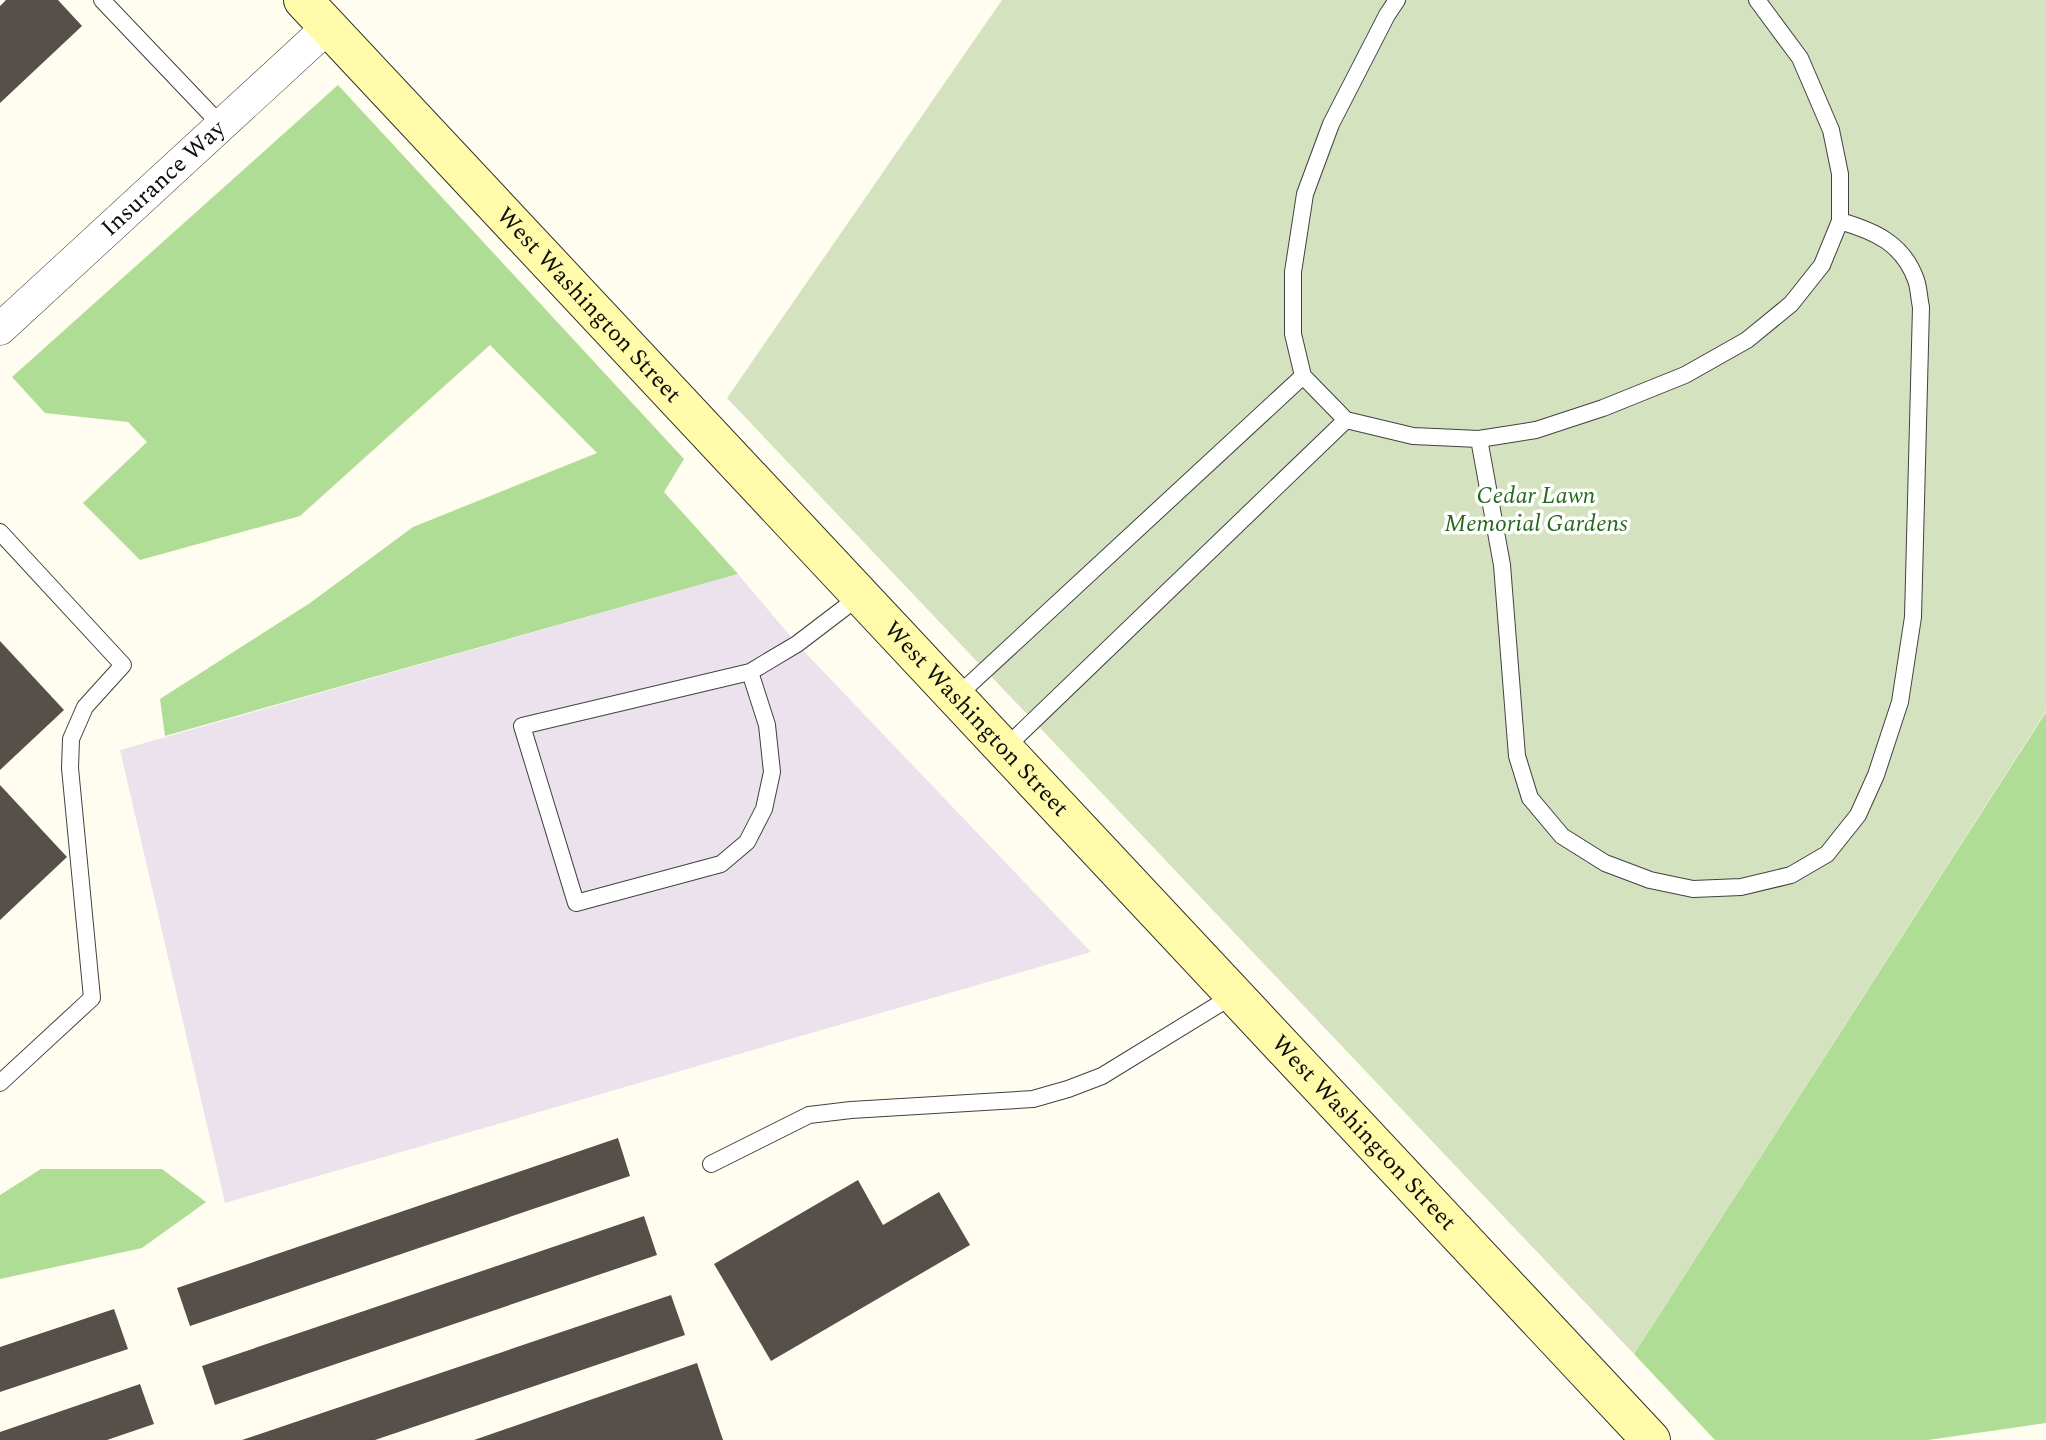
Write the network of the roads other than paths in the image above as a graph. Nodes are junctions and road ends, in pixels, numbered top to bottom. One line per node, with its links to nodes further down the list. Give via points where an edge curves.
1 (102, 0): 5 (lane)
2 (1397, 0): 8 (lane, via 1331,124 1304,194 1293,272 1293,334)
3 (1757, 0): 6 (lane, via 1800,58 1831,130 1840,174)
4 (315, 13): 5 (street, Insurance Way); 12 (main road, West Washington Street)
5 (221, 125): 7 (street, Insurance Way)
6 (1840, 221): 10 (lane, via 1822,265 1791,304 1747,340 1685,375 1603,408 1535,430); 10 (lane, via 1885,238 1916,280 1921,307 1913,617 1900,702 1858,815 1828,854 1791,875 1741,887 1693,888 1650,880 1605,863 1562,836 1538,808 1530,798 1517,756 1502,565)
7 (0, 329)
8 (1303, 376): 9 (lane); 14 (lane)
9 (1346, 420): 10 (lane, via 1413,436); 15 (lane)
10 (1479, 439)
11 (0, 532): 17 (lane, via 123,665 85,707 71,739 92,998)
12 (860, 596): 13 (lane, via 797,644); 14 (main road, West Washington Street)
13 (750, 672): 13 (lane, via 767,725 772,772 764,809 747,842 721,864 576,903 522,726)
14 (956, 697): 15 (main road, West Washington Street)
15 (1004, 749): 16 (main road, West Washington Street)
16 (1234, 995): 18 (lane, via 1102,1076 1068,1088 1033,1098 809,1115); 19 (main road, West Washington Street)
17 (0, 1083)
18 (711, 1164)
19 (1651, 1440)

